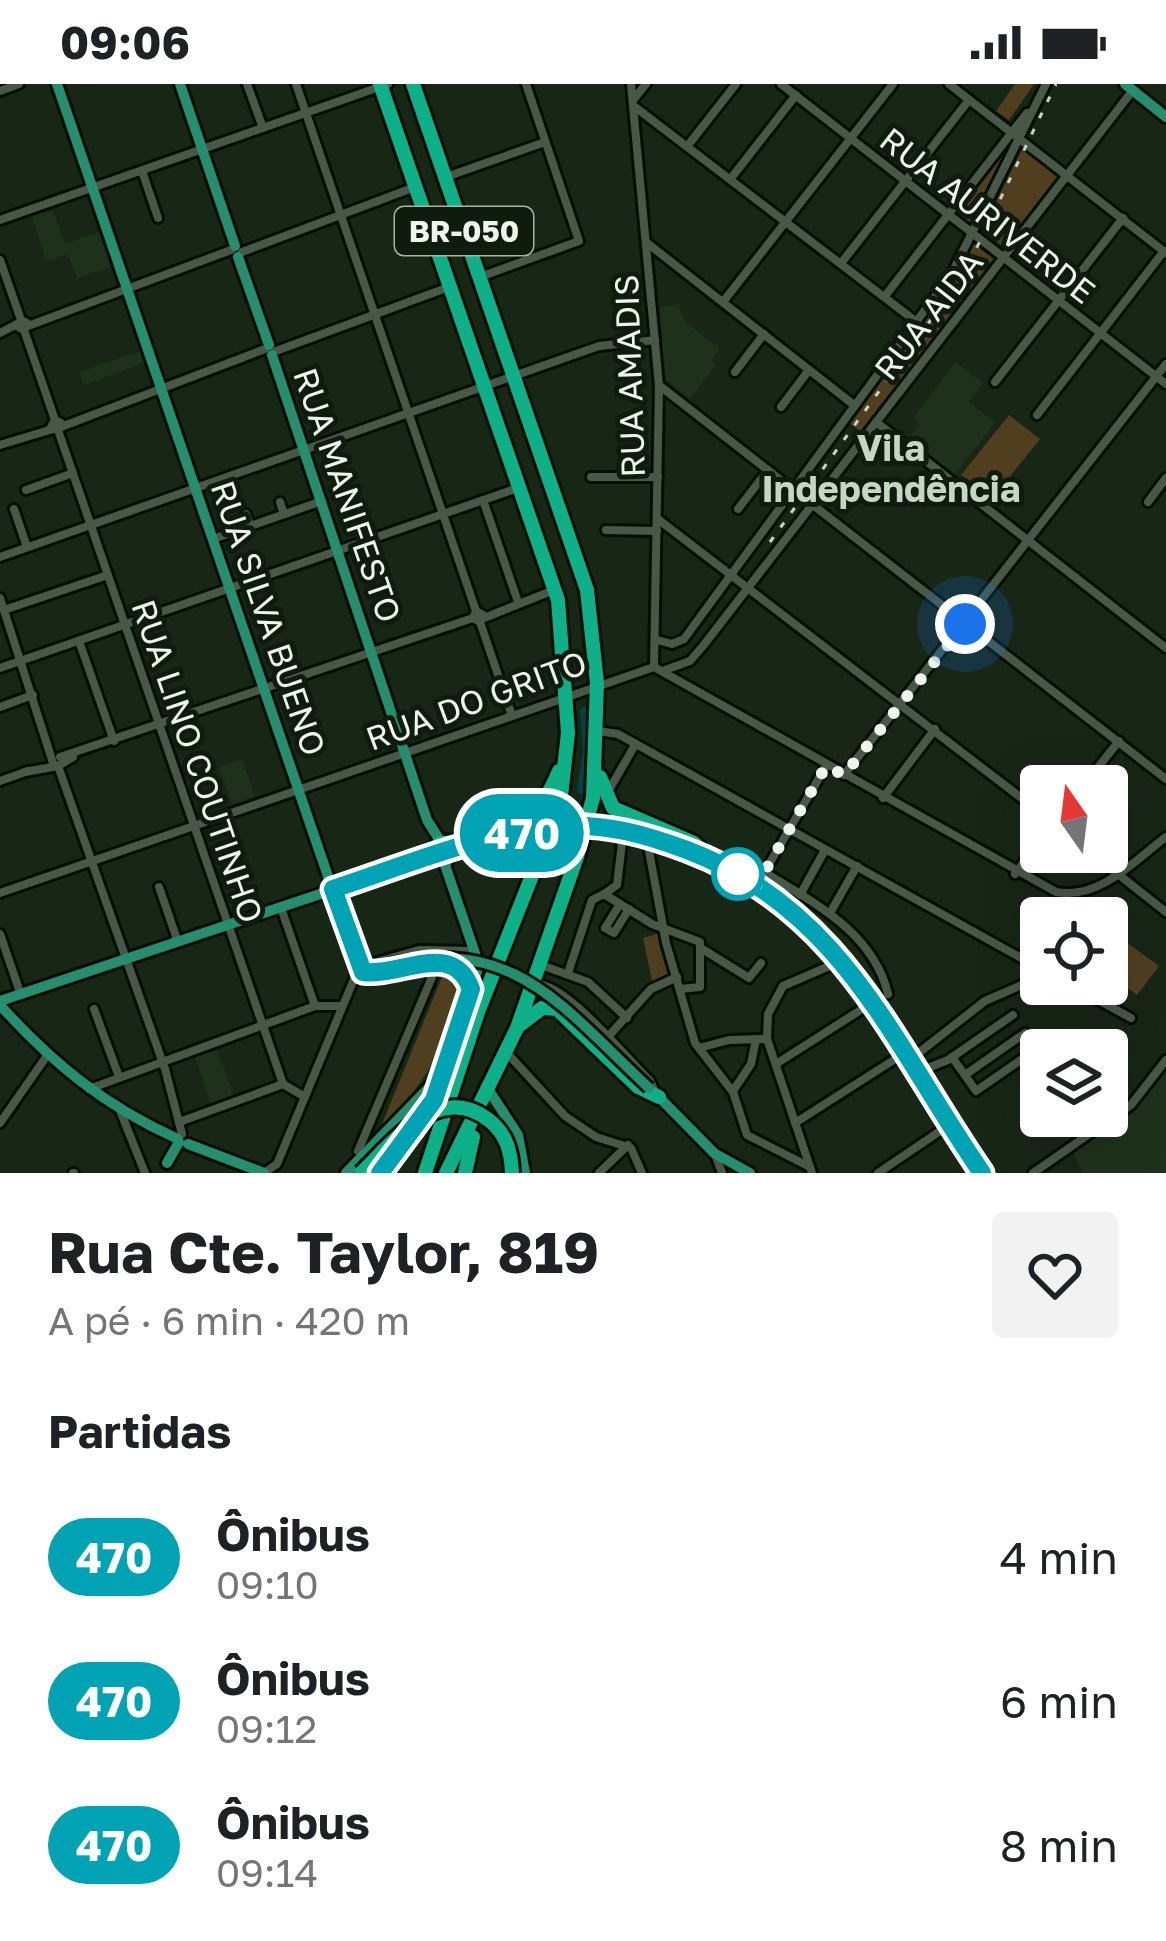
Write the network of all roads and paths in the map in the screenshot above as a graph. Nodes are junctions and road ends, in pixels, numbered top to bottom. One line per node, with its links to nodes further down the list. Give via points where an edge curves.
1 (19, 84): 16 (street)
2 (57, 84): 34 (main road, RUA SILVA BUENO)
3 (180, 84): 27 (main road, RUA MANIFESTO)
4 (247, 84): 22 (street)
5 (296, 84): 20 (street)
6 (413, 84): 30 (highway, BR-050)
7 (526, 84): 25 (street)
8 (736, 84): 26 (street)
9 (781, 84): 17 (street, RUA AURIVERDE)
10 (893, 84): 24 (street)
11 (949, 84): 18 (street)
12 (1046, 84): 23 (street)
13 (384, 85): 20 (street); 33 (highway, BR-050)
14 (637, 86): 19 (street)
15 (1129, 87): 21 (main road); 29 (street, RUA AIDA)
16 (0, 91)
17 (796, 95): 24 (street, RUA AURIVERDE); 31 (street)
18 (969, 100): 23 (street); 32 (street)
19 (633, 103): 26 (street); 42 (street, RUA AMADIS)
20 (305, 113): 22 (street); 35 (street)
21 (1166, 117)
22 (263, 128): 27 (street)
23 (1015, 135): 29 (street); 36 (street); 41 (street, RUA AIDA)
24 (851, 139): 32 (street, RUA AURIVERDE); 40 (street)
25 (545, 142): 30 (street); 48 (street, via 579,242)
26 (689, 144): 31 (street)
27 (202, 149): 28 (street); 43 (main road, RUA MANIFESTO)
28 (142, 171): 34 (street); 37 (street)
29 (1067, 175): 38 (street); 45 (street, RUA AIDA)
30 (446, 177): 48 (highway, BR-050)
31 (732, 177): 40 (street)
32 (905, 182): 36 (street, RUA AURIVERDE); 47 (street)
33 (416, 187): 35 (street); 49 (highway, BR-050)
34 (92, 189): 39 (street); 50 (main road, RUA SILVA BUENO)
35 (340, 214): 43 (street); 54 (street)
36 (947, 214): 41 (street, RUA AURIVERDE); 51 (street)
37 (158, 218)
38 (1123, 218): 44 (street); 52 (street)
39 (0, 220)
40 (787, 220): 47 (street); 53 (street)
41 (973, 234): 45 (street, RUA AURIVERDE); 55 (street, RUA AIDA)
42 (647, 243): 53 (street); 60 (street, RUA AMADIS)
43 (236, 251): 50 (street); 61 (main road, RUA MANIFESTO)
44 (1165, 252): 58 (street)
45 (1004, 258): 52 (street, RUA AURIVERDE); 76 (street, RUA AIDA)
46 (0, 260): 56 (street, RUA LINO COUTINHO)
47 (842, 262): 51 (street)
48 (480, 277): 66 (highway, BR-050)
49 (451, 287): 54 (street); 69 (highway, BR-050)
50 (127, 289): 56 (street); 71 (main road, RUA SILVA BUENO)
51 (885, 296): 55 (street)
52 (1058, 300): 58 (street, RUA AURIVERDE); 67 (street)
53 (723, 302): 59 (street)
54 (373, 314): 61 (street); 74 (street)
55 (918, 322): 72 (street, RUA AIDA)
56 (22, 325): 57 (street); 77 (street, RUA LINO COUTINHO)
57 (2, 332)
58 (1101, 333): 65 (street, RUA AURIVERDE); 75 (street)
59 (764, 334): 63 (street); 64 (street)
60 (655, 340): 66 (street, via 599,346); 70 (street, RUA AMADIS)
61 (270, 350): 71 (street); 79 (main road, RUA MANIFESTO)
62 (1166, 364): 65 (street)
63 (809, 370): 72 (street); 73 (street)
64 (735, 372)
65 (1156, 376): 68 (street, RUA AURIVERDE); 105 (street)
66 (510, 378): 69 (street); 128 (highway, BR-050, via 587,590)
67 (995, 382)
68 (1166, 384)
69 (488, 385): 74 (street); 85 (highway, BR-050)
70 (659, 386): 80 (street); 83 (street, RUA AMADIS)
71 (161, 389): 77 (street); 86 (main road, RUA SILVA BUENO)
72 (854, 405): 87 (street, RUA AIDA)
73 (781, 406)
74 (408, 414): 79 (street); 98 (street)
75 (1037, 415)
76 (876, 422): 93 (street, RUA AIDA); 105 (street)
77 (56, 425): 78 (street); 81 (street, RUA LINO COUTINHO)
78 (0, 445)
79 (304, 449): 86 (street); 90 (main road, RUA MANIFESTO)
80 (768, 470): 87 (street); 95 (street)
81 (74, 473): 88 (street); 100 (street, RUA LINO COUTINHO)
82 (591, 476): 83 (street)
83 (658, 477): 99 (street, RUA AMADIS)
84 (1166, 478): 92 (street)
85 (520, 487): 89 (street); 113 (highway, BR-050)
86 (195, 488): 100 (street); 104 (main road, RUA SILVA BUENO)
87 (792, 489): 109 (street, RUA AIDA)
88 (26, 490)
89 (483, 500): 98 (street); 115 (street)
90 (322, 501): 97 (street); 107 (main road, RUA MANIFESTO)
91 (280, 502): 97 (street)
92 (1148, 502)
93 (813, 505): 111 (street, RUA AIDA); 119 (street)
94 (14, 509): 106 (street)
95 (738, 509)
96 (246, 514): 101 (street)
97 (284, 514): 101 (street)
98 (442, 514): 107 (street); 117 (street)
99 (657, 519): 103 (street, RUA AMADIS); 109 (street)
100 (91, 524): 106 (street); 110 (street, RUA LINO COUTINHO)
101 (250, 526): 104 (street)
102 (607, 530): 103 (street)
103 (657, 531): 121 (street, RUA AMADIS)
104 (213, 539): 112 (main road, RUA SILVA BUENO)
105 (1029, 542): 119 (street); 122 (street)
106 (27, 547): 108 (street)
107 (338, 550): 112 (street); 123 (main road, RUA MANIFESTO, via 354,617)
108 (0, 557)
109 (731, 573): 111 (street); 121 (street, RUA AIDA, via 684,639)
110 (108, 574): 116 (street); 118 (street, RUA LINO COUTINHO)
111 (748, 586): 125 (street, RUA AIDA); 133 (street)
112 (230, 588): 118 (street); 130 (main road, RUA SILVA BUENO)
113 (555, 590): 115 (street); 131 (highway, BR-050)
114 (0, 598): 116 (street)
115 (518, 602): 117 (street)
116 (4, 610): 124 (street)
117 (478, 616): 123 (street); 135 (street)
118 (126, 624): 120 (street); 136 (street, RUA LINO COUTINHO)
119 (965, 624): 133 (street); 140 (street)
120 (79, 640): 124 (street); 139 (street)
121 (657, 640): 127 (street, RUA AMADIS)
122 (1166, 648)
123 (372, 652): 130 (street); 143 (main road, RUA MANIFESTO)
124 (22, 660): 126 (street); 132 (street)
125 (690, 661): 127 (street); 129 (street, via 682,674)
126 (0, 668)
127 (659, 669): 128 (street, RUA DO GRITO); 129 (street)
128 (592, 685): 131 (street, RUA DO GRITO); 138 (highway, BR-050)
129 (690, 688): 146 (street)
130 (266, 690): 136 (street); 150 (main road, RUA SILVA BUENO)
131 (571, 693): 135 (street, RUA DO GRITO); 142 (highway, BR-050)
132 (33, 695): 134 (street); 144 (street)
133 (901, 703): 137 (street); 147 (street)
134 (0, 707)
135 (511, 713): 143 (street, RUA DO GRITO)
136 (160, 726): 139 (street); 155 (street, RUA LINO COUTINHO)
137 (935, 729): 151 (street); 152 (street)
138 (598, 731): 141 (street); 153 (highway, BR-050)
139 (115, 742): 144 (street)
140 (1119, 742): 145 (street); 148 (street)
141 (635, 745): 153 (street); 156 (street)
142 (567, 750): 160 (highway, via 531,820); 207 (highway, BR-050, via 548,843)
143 (405, 752): 150 (street, RUA DO GRITO); 154 (main road)
144 (56, 762): 149 (street); 163 (street)
145 (1100, 765)
146 (826, 766): 147 (street); 156 (street)
147 (844, 775): 152 (street)
148 (1166, 779)
149 (0, 781)
150 (298, 788): 155 (street, RUA DO GRITO); 173 (main road, RUA SILVA BUENO)
151 (1020, 796)
152 (883, 798): 168 (street)
153 (598, 801): 157 (street, via 601,830); 162 (highway, via 694,843); 191 (highway)
154 (428, 820): 160 (main road); 164 (main road, via 431,847)
155 (194, 825): 163 (street, RUA DO GRITO); 180 (street, RUA LINO COUTINHO)
156 (788, 832): 161 (street); 167 (street)
157 (622, 834): 159 (street); 175 (street, via 617,884)
158 (1166, 837): 169 (street)
159 (647, 840): 170 (street); 181 (street)
160 (449, 847): 162 (main road, bridge, via 598,826); 164 (main road); 185 (main road, via 445,865)
161 (825, 850): 165 (street); 176 (street)
162 (709, 858): 170 (main road)
163 (90, 860): 174 (street, RUA DO GRITO); 187 (street)
164 (417, 860): 173 (main road)
165 (857, 866): 179 (street); 186 (street)
166 (1020, 867): 168 (street)
167 (764, 872): 171 (street); 176 (street)
168 (1015, 874): 169 (street, via 1064,894)
169 (1117, 874): 178 (street)
170 (739, 875): 171 (main road)
171 (757, 885): 188 (main road, via 802,915)
172 (159, 887): 183 (street)
173 (333, 889): 177 (main road); 192 (main road, RUA SILVA BUENO)
174 (0, 893)
175 (604, 894): 181 (street); 193 (street, via 592,900)
176 (800, 895): 179 (street)
177 (281, 908): 180 (main road); 204 (street)
178 (1166, 912)
179 (830, 913): 198 (street, via 874,962)
180 (228, 925): 183 (main road); 211 (street, RUA LINO COUTINHO)
181 (663, 927): 184 (street); 194 (street)
182 (0, 934): 200 (street)
183 (178, 942): 187 (main road)
184 (703, 948): 190 (street, via 749,978); 197 (street, via 700,987)
185 (475, 951): 192 (street, via 419,950); 199 (main road)
186 (1020, 957)
187 (126, 961): 200 (main road); 220 (street)
188 (842, 961): 202 (main road); 215 (street, via 783,986)
189 (438, 963): 192 (main road, via 378,974); 199 (main road, via 460,970); 238 (street)
190 (761, 963)
191 (541, 964): 193 (street); 195 (highway)
192 (359, 967): 205 (street); 231 (main road, bridge, via 451,956 506,968 549,991)
193 (568, 973): 209 (street, via 608,995)
194 (676, 977): 197 (street); 209 (street, via 651,988)
195 (535, 984): 212 (highway); 214 (street, via 551,986)
196 (1020, 986): 223 (street, via 985,1001)
197 (680, 989): 216 (street)
198 (887, 994)
199 (472, 995): 225 (main road)
200 (22, 997): 201 (main road)
201 (0, 1003): 218 (main road)
202 (871, 1003): 223 (main road); 224 (street)
203 (1108, 1005): 210 (street)
204 (315, 1006): 205 (street); 211 (street)
205 (343, 1006): 233 (street)
206 (94, 1009): 226 (street)
207 (478, 1012): 225 (highway); 251 (highway, BR-050)
208 (1013, 1015): 219 (street)
209 (627, 1018): 214 (street)
210 (1131, 1018)
211 (262, 1025): 220 (street); 228 (street, RUA LINO COUTINHO)
212 (517, 1028): 217 (highway); 231 (highway, via 536,1010 557,1009)
213 (1020, 1036): 227 (street)
214 (606, 1039): 231 (street)
215 (761, 1039): 216 (street); 224 (street); 230 (street)
216 (699, 1048): 230 (street)
217 (506, 1052): 232 (highway); 242 (street, via 565,1116)
218 (46, 1057): 229 (main road); 237 (street)
219 (952, 1057): 223 (street); 227 (street)
220 (162, 1060): 226 (street); 235 (street)
221 (1020, 1060): 227 (street, via 975,1091)
222 (1166, 1060): 261 (street, via 1131,1105)
223 (908, 1063): 236 (street); 239 (main road)
224 (776, 1064): 236 (street)
225 (446, 1068): 240 (main road); 250 (highway, via 424,1118)
226 (118, 1074): 229 (street)
227 (965, 1075)
228 (284, 1084): 233 (street); 235 (street)
229 (88, 1090): 234 (main road)
230 (733, 1092): 245 (street, via 752,1139)
231 (654, 1093): 258 (main road, via 714,1153)
232 (486, 1095): 252 (highway); 253 (highway); 255 (main road, via 518,1136)
233 (305, 1097): 246 (street)
234 (118, 1107): 241 (main road); 247 (street)
235 (182, 1121): 241 (street)
236 (795, 1123): 245 (street)
237 (0, 1124)
238 (370, 1124): 240 (street); 243 (street)
239 (950, 1125): 259 (street); 260 (main road)
240 (384, 1138): 248 (main road)
241 (182, 1140): 244 (main road); 246 (main road)
242 (631, 1148): 256 (street); 257 (street)
243 (358, 1151)
244 (165, 1168)
245 (811, 1170)
246 (271, 1171)
247 (145, 1173)
248 (346, 1173)
249 (361, 1173): 254 (highway, bridge, via 420,1117 453,1108 497,1126)
250 (380, 1173)
251 (425, 1173)
252 (446, 1173)
253 (465, 1173)
254 (512, 1173)
255 (525, 1173)
256 (599, 1173)
257 (642, 1173)
258 (750, 1173)
259 (878, 1173)
260 (982, 1173)
261 (1033, 1173)

